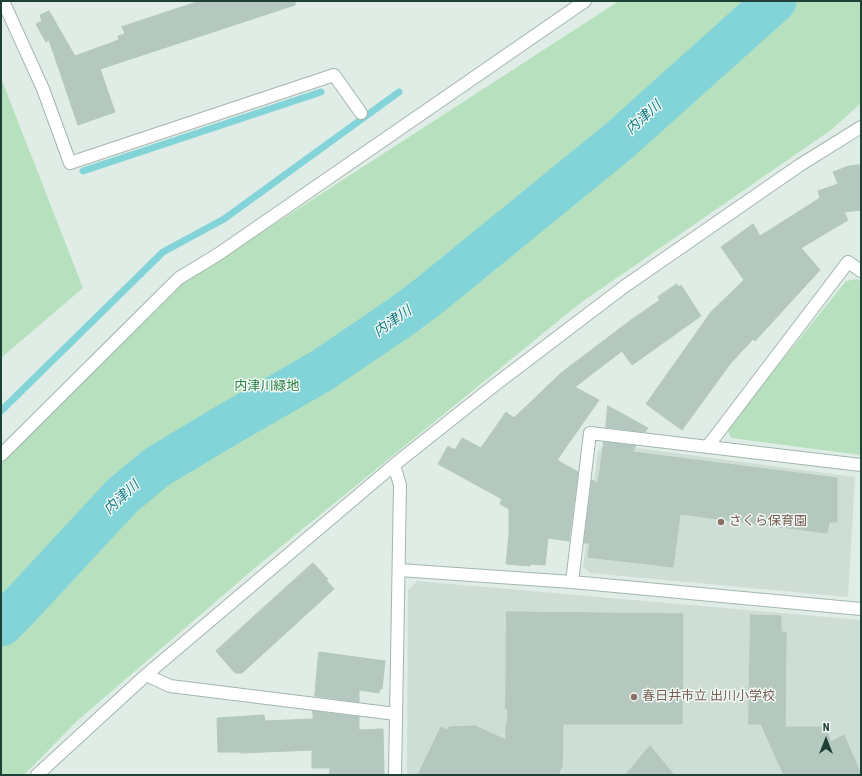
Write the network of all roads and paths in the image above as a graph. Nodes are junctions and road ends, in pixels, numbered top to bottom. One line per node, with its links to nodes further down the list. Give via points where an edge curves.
1 (3, 1): 3 (street, via 43,89 70,162 334,75)
2 (585, 1): 7 (street, via 217,255 179,278)
3 (361, 113)
4 (861, 127): 8 (street, via 800,165 625,286)
5 (861, 271): 6 (street, via 848,262)
6 (708, 446): 9 (street); 11 (street, via 590,433)
7 (1, 455)
8 (394, 465): 10 (street, via 400,485); 13 (street)
9 (861, 465)
10 (399, 570): 11 (street); 14 (street)
11 (572, 582): 12 (street)
12 (861, 609)
13 (146, 675): 14 (street, via 170,686); 15 (street)
14 (396, 714): 16 (street)
15 (37, 775)
16 (395, 775)

